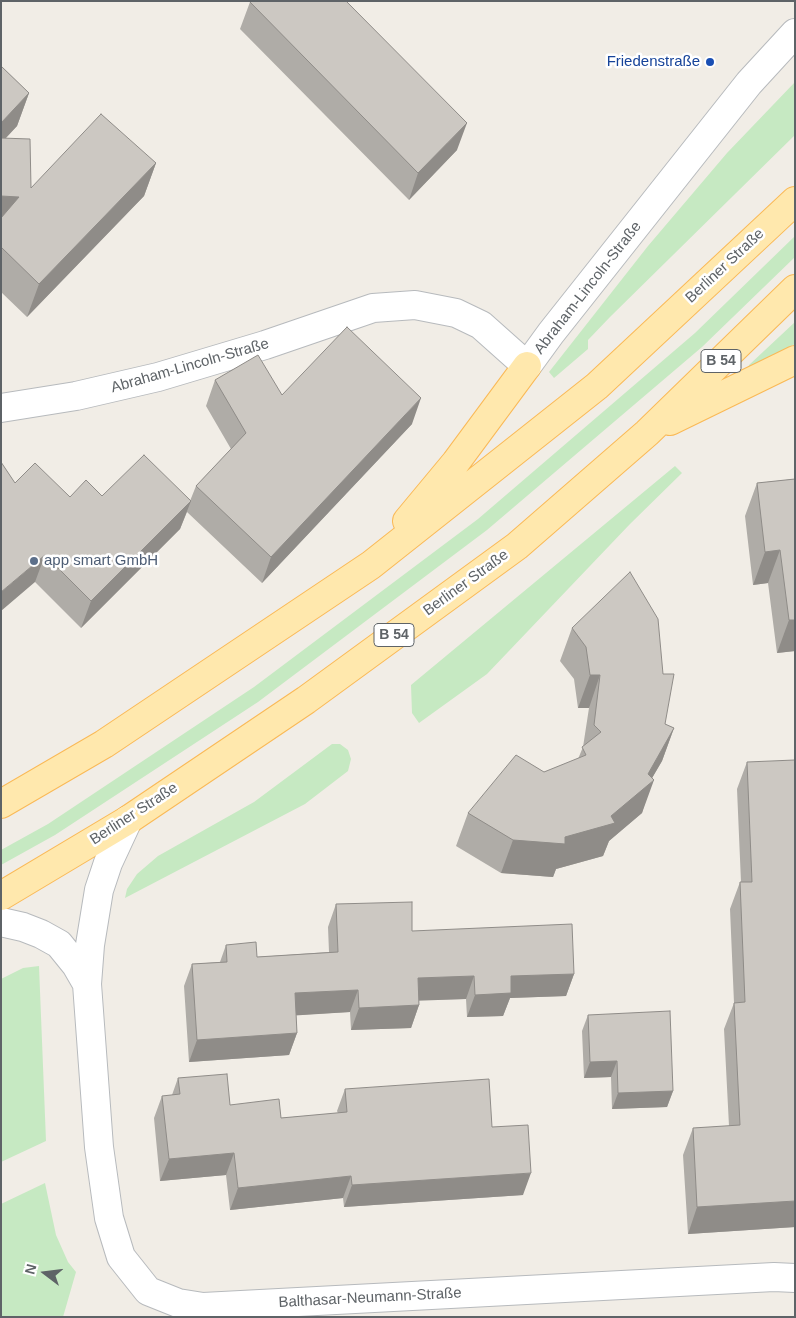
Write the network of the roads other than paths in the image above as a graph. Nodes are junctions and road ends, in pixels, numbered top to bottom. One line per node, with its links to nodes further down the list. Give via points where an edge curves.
1 (795, 33): 5 (street, Abraham-Lincoln-Straße, via 749,83)
2 (795, 201): 8 (main road, Berliner Straße, via 597,386)
3 (795, 289): 7 (main road, Berliner Straße / B 54)
4 (795, 360): 7 (main road)
5 (527, 366): 6 (street, Abraham-Lincoln-Straße, via 481,325 456,313 415,305 373,308 158,377 76,396); 8 (main road, via 456,462)
6 (1, 408)
7 (646, 433): 10 (main road, Berliner Straße / B 54, via 516,546 306,700)
8 (371, 565): 9 (main road, Berliner Straße, via 104,744)
9 (1, 804)
10 (128, 820): 11 (main road, Berliner Straße / B 54); 13 (street, Balthasar-Neumann-Straße, via 99,890)
11 (1, 896)
12 (1, 922): 13 (street, Balthasar-Neumann-Straße, via 23,927 59,944)
13 (86, 984): 14 (street, Balthasar-Neumann-Straße, via 99,1147 109,1218 121,1257 148,1290 156,1294 178,1303 203,1307)
14 (795, 1278)

